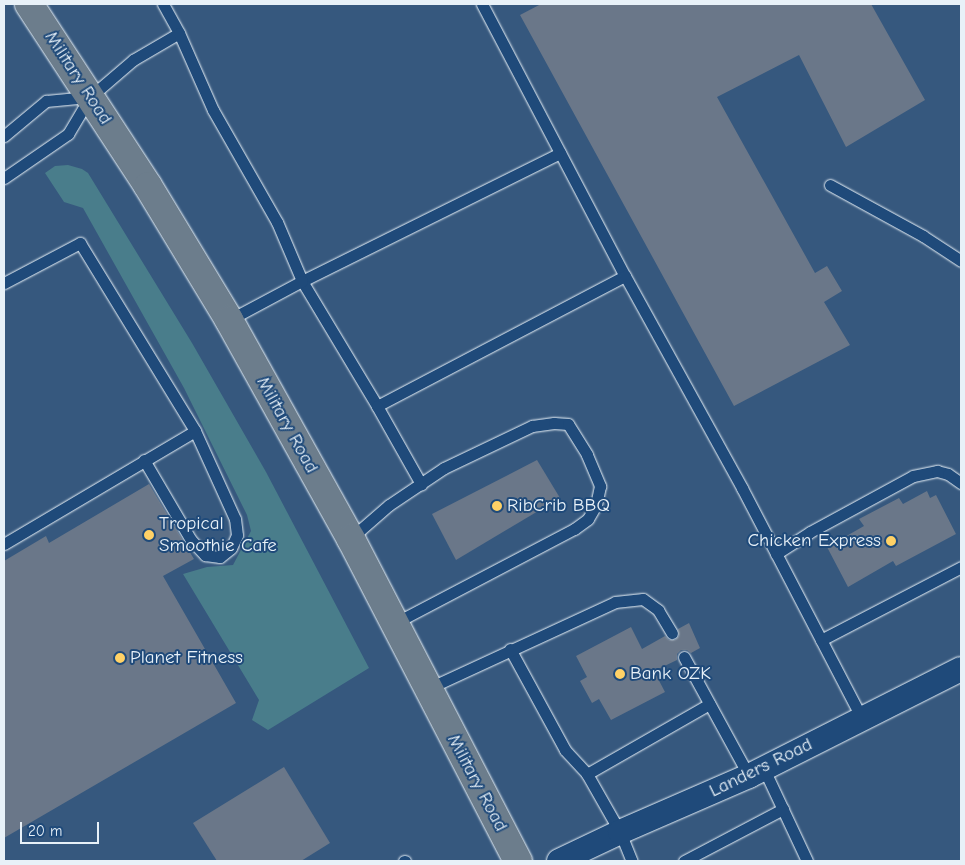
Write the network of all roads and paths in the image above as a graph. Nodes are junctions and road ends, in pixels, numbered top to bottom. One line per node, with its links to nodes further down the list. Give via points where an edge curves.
1 (29, 4): 5 (main road, Military Road)
2 (163, 4): 4 (lane)
3 (482, 4): 7 (lane)
4 (179, 33): 5 (lane, via 133,60); 12 (lane, via 213,110 277,222)
5 (90, 97): 6 (lane, via 46,101); 8 (lane, via 68,134); 14 (main road, Military Road)
6 (4, 136)
7 (560, 153): 11 (lane); 12 (lane)
8 (4, 178)
9 (830, 185): 10 (lane, via 923,236)
10 (961, 262)
11 (626, 276): 15 (lane); 22 (lane)
12 (302, 281): 14 (lane); 15 (lane)
13 (4, 283): 16 (lane, via 80,243)
14 (229, 320): 20 (main road, Military Road)
15 (377, 406): 19 (lane)
16 (194, 431): 17 (lane); 17 (lane, via 235,519 237,534 231,548 220,557 205,555 191,540)
17 (144, 460): 21 (lane)
18 (961, 483): 22 (lane, via 948,474 937,472 913,476)
19 (421, 484): 20 (lane, via 389,505); 24 (lane, via 444,468 532,426 554,423 568,424 587,455 600,486 596,505 588,519 574,529)
20 (351, 539): 24 (main road, Military Road)
21 (4, 544)
22 (776, 554): 26 (lane)
23 (961, 567): 26 (lane)
24 (395, 623): 30 (main road, Military Road)
25 (672, 633): 27 (lane, via 658,610 643,599 615,602)
26 (821, 640): 32 (lane)
27 (510, 650): 30 (lane); 34 (lane, via 565,750)
28 (684, 658): 31 (lane)
29 (961, 669): 32 (street, Landers Road)
30 (427, 689): 37 (main road, Military Road)
31 (709, 704): 33 (lane); 34 (lane)
32 (862, 719): 33 (street, Landers Road)
33 (756, 772): 35 (lane); 36 (street, Landers Road)
34 (587, 774): 36 (lane)
35 (783, 809): 40 (lane); 41 (lane)
36 (620, 832): 38 (street, Landers Road); 39 (lane)
37 (518, 861)
38 (559, 861)
39 (632, 861)
40 (684, 861)
41 (807, 861)

